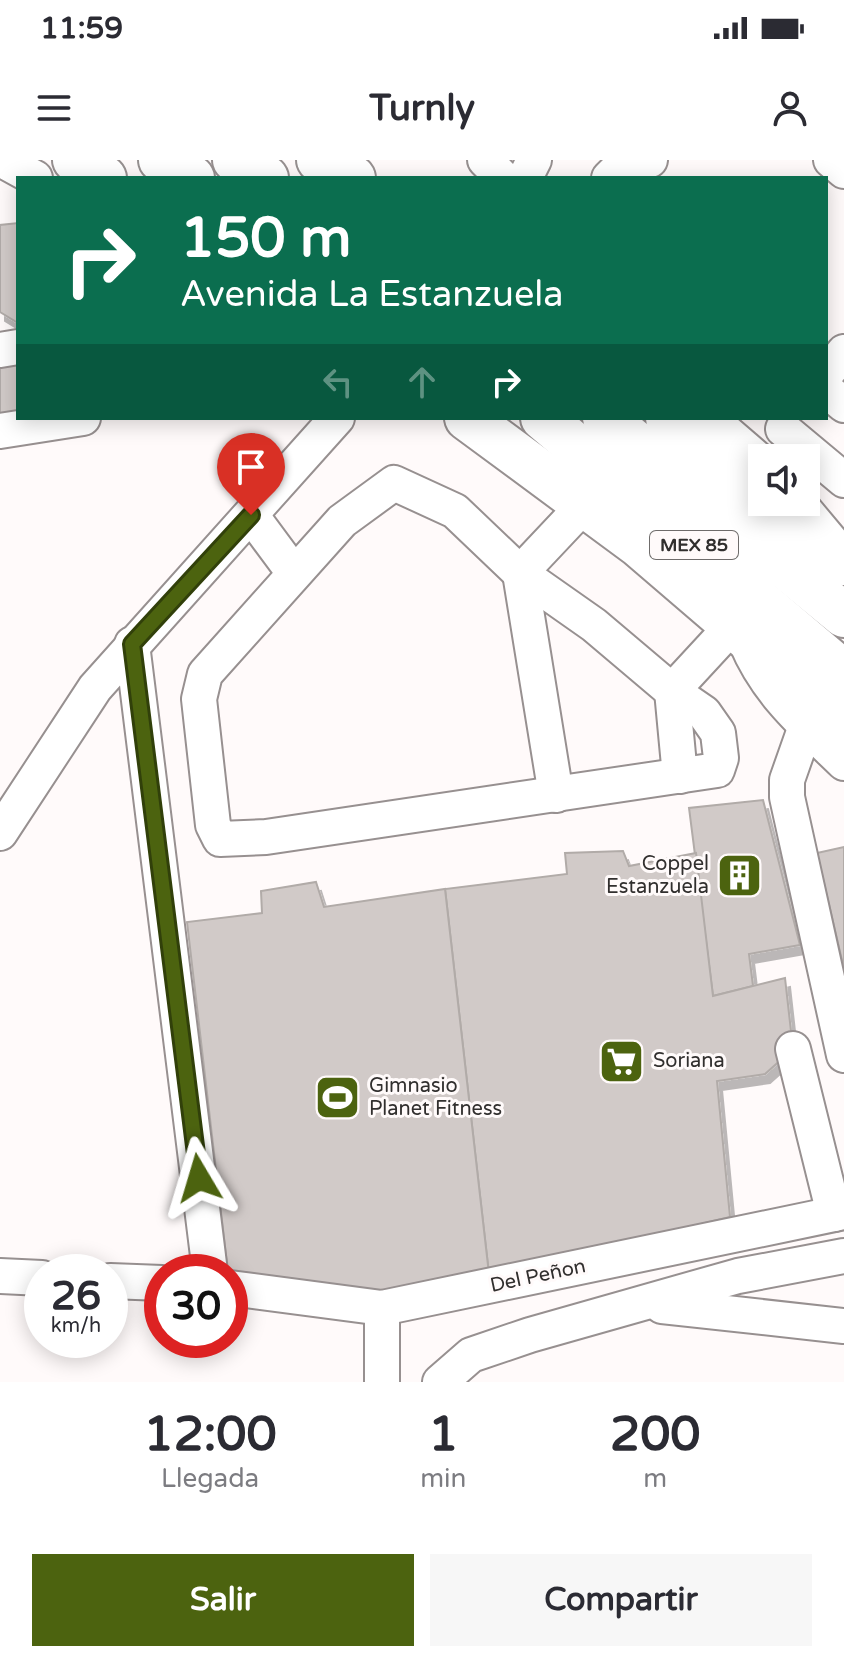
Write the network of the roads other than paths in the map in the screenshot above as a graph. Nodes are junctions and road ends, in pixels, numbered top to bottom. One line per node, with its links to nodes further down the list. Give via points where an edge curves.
1 (2, 160): 9 (street)
2 (75, 160): 10 (highway)
3 (161, 160): 11 (highway)
4 (235, 160): 12 (highway)
5 (485, 160): 13 (street)
6 (650, 160): 14 (street)
7 (831, 160): 8 (street)
8 (844, 171)
9 (31, 176)
10 (101, 176)
11 (189, 176)
12 (263, 176)
13 (501, 176)
14 (611, 176)
15 (844, 352): 16 (street)
16 (828, 372)
17 (828, 392): 18 (street)
18 (844, 405)
19 (70, 420): 27 (street)
20 (335, 420): 33 (street)
21 (470, 420): 32 (highway)
22 (545, 420): 42 (highway, MEX 85)
23 (607, 420): 39 (highway, MEX 85)
24 (671, 420): 30 (highway)
25 (712, 420): 29 (street)
26 (787, 423): 28 (street); 31 (street)
27 (0, 431)
28 (778, 444)
29 (748, 465)
30 (748, 472)
31 (844, 480)
32 (586, 503): 38 (street); 40 (highway)
33 (251, 515): 37 (street); 41 (street)
34 (787, 516): 36 (highway, via 802,536)
35 (809, 516): 36 (street)
36 (844, 560)
37 (294, 573): 38 (street, via 342,521 394,483 455,511); 46 (street, via 236,635 200,687 213,825 220,839)
38 (520, 573): 43 (street, via 594,625); 46 (street)
39 (844, 615)
40 (738, 630): 43 (street); 44 (highway)
41 (132, 644): 47 (street, via 52,749); 51 (street)
42 (844, 673)
43 (672, 691): 46 (street, via 714,723 720,765 712,772)
44 (825, 724): 45 (street); 49 (street, via 789,770 787,797)
45 (844, 763)
46 (556, 795)
47 (0, 833)
48 (793, 1049): 50 (street)
49 (844, 1055)
50 (839, 1213): 58 (street, Del Peñon)
51 (208, 1254)
52 (843, 1261): 54 (street)
53 (0, 1276): 55 (street)
54 (738, 1276): 57 (street); 59 (street)
55 (24, 1277)
56 (248, 1290): 58 (street, Del Peñon)
57 (642, 1304): 59 (street); 62 (street, via 471,1355)
58 (382, 1308): 61 (street)
59 (749, 1314): 60 (street)
60 (844, 1326)
61 (382, 1382)
62 (440, 1382)

